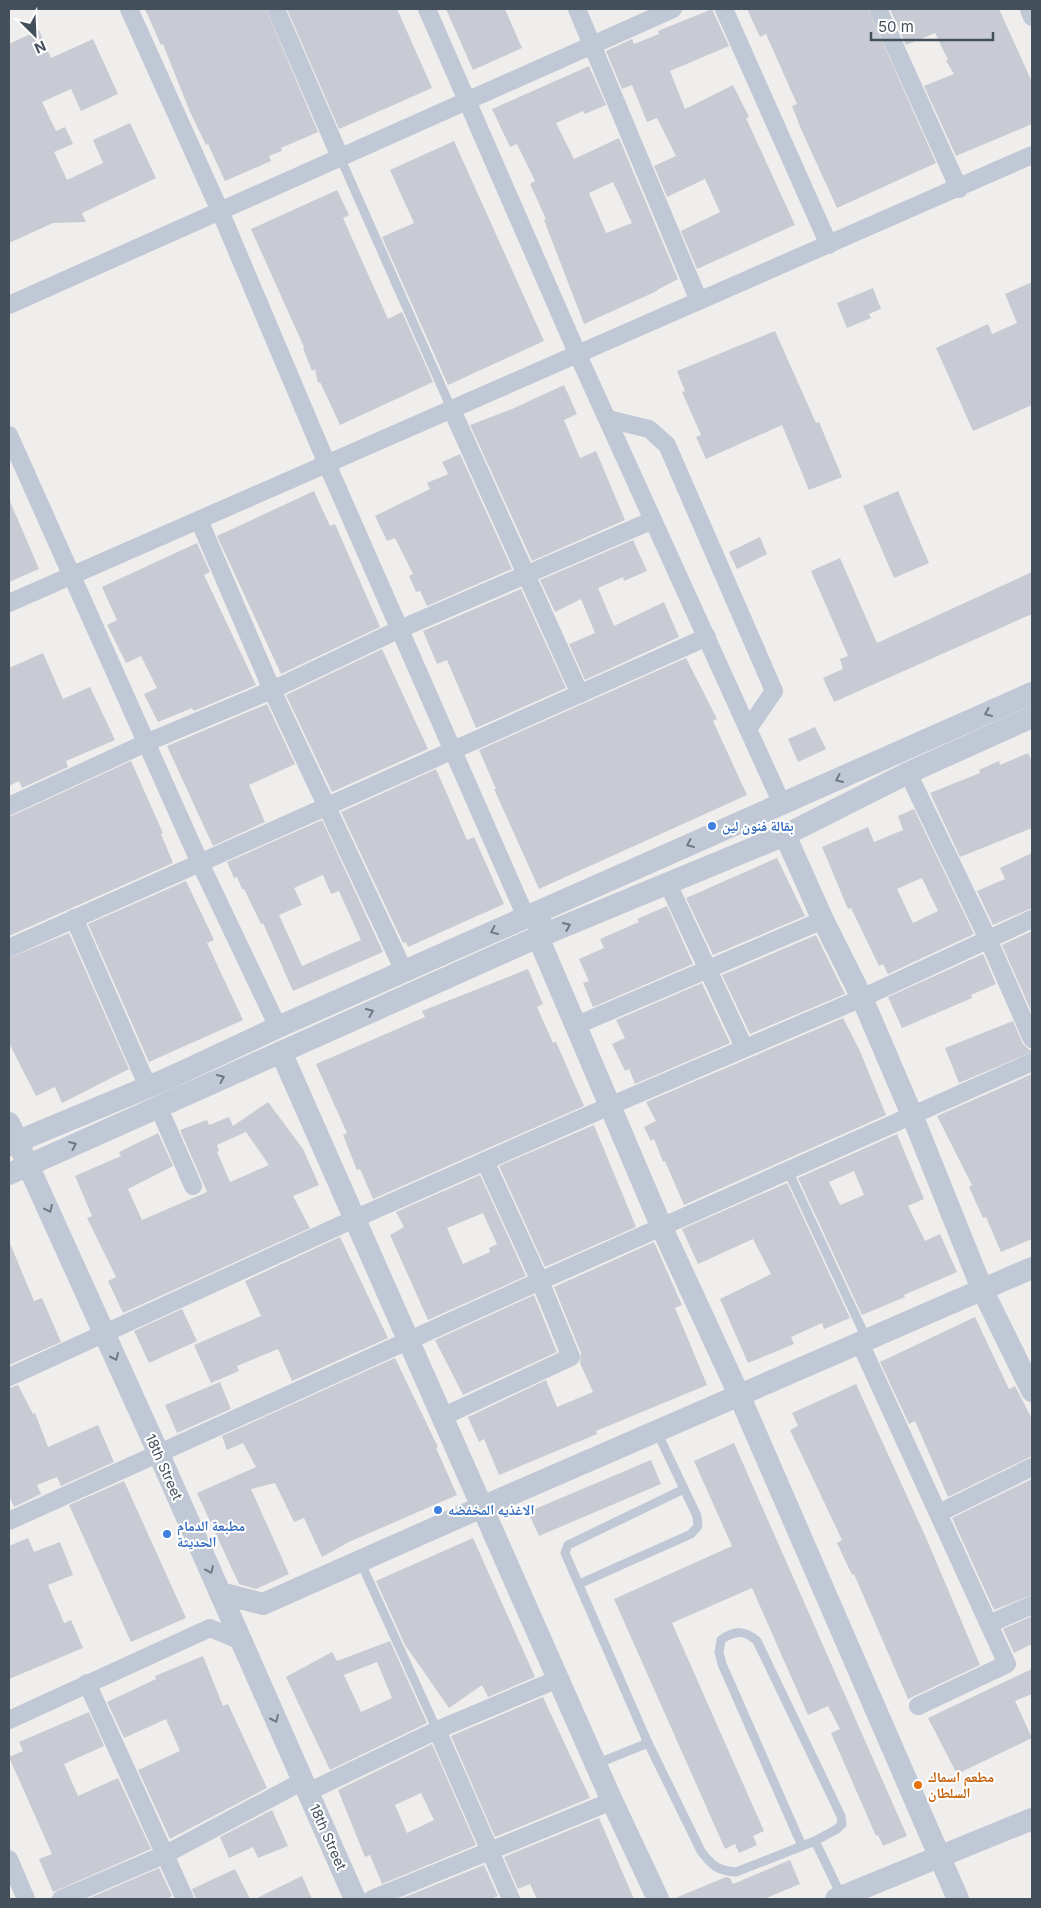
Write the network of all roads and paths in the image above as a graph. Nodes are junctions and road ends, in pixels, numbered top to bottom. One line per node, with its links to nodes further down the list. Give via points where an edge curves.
1 (129, 9): 15 (street)
2 (276, 9): 13 (street)
3 (427, 9): 11 (street)
4 (577, 9): 10 (street)
5 (673, 9): 10 (street)
6 (724, 9): 16 (street)
7 (878, 9): 14 (street)
8 (1029, 9): 9 (street)
9 (1032, 17)
10 (592, 44): 11 (street); 17 (street)
11 (467, 101): 13 (street); 19 (street)
12 (1032, 155): 14 (street)
13 (340, 157): 15 (street); 20 (lane)
14 (959, 189): 16 (street)
15 (220, 211): 18 (street); 24 (street)
16 (829, 245): 17 (street)
17 (699, 301): 19 (street)
18 (9, 305)
19 (578, 354): 20 (street); 21 (street)
20 (451, 408): 24 (street); 27 (street)
21 (608, 419): 26 (street); 36 (street, via 649,429 667,445 774,691)
22 (9, 435): 23 (street)
23 (13, 455): 28 (street)
24 (327, 464): 25 (street); 30 (street)
25 (199, 520): 28 (street); 32 (street)
26 (653, 520): 27 (street); 31 (street)
27 (526, 575): 30 (street); 34 (street)
28 (72, 576): 29 (street); 37 (street)
29 (9, 603)
30 (400, 629): 32 (street); 38 (street)
31 (706, 637): 34 (street); 36 (street)
32 (272, 690): 37 (street); 42 (street)
33 (1032, 693): 40 (street, one-way to 40)
34 (580, 694): 38 (street)
35 (1032, 718): 39 (street)
36 (748, 729): 40 (street)
37 (148, 742): 41 (street); 44 (street)
38 (453, 751): 42 (street); 47 (street)
39 (908, 773): 43 (street); 52 (street)
40 (782, 804): 46 (street, one-way to 46)
41 (9, 806)
42 (326, 806): 44 (street); 55 (street)
43 (785, 834): 45 (street); 50 (street)
44 (200, 863): 48 (street); 58 (street)
45 (668, 884): 51 (street, one-way to 45); 54 (street)
46 (574, 896): 47 (street); 51 (street, via 543,918)
47 (526, 917): 55 (street, one-way to 55)
48 (74, 918): 53 (street); 63 (street)
49 (1032, 919): 52 (street)
50 (823, 920): 54 (street); 56 (street)
51 (538, 938): 57 (street); 61 (street, one-way to 51)
52 (988, 939): 56 (street); 59 (street)
53 (9, 948)
54 (706, 970): 57 (street); 60 (street)
55 (404, 971): 58 (street)
56 (862, 998): 60 (street); 65 (street)
57 (577, 1025): 64 (street)
58 (278, 1027): 63 (street)
59 (1032, 1039)
60 (744, 1047): 64 (street)
61 (281, 1052): 63 (street, one-way to 61); 71 (street)
62 (1032, 1062): 65 (street)
63 (153, 1096): 66 (street); 68 (street, one-way to 63); 70 (street)
64 (612, 1105): 67 (street); 72 (street)
65 (912, 1115): 69 (street); 75 (street)
66 (12, 1136): 68 (street, 18th Street)
67 (485, 1162): 71 (street); 74 (street)
68 (19, 1169): 76 (street, 18th Street, one-way to 76)
69 (788, 1171): 72 (street); 78 (lane)
70 (192, 1186)
71 (354, 1219): 76 (street); 77 (street)
72 (662, 1228): 74 (street); 81 (street)
73 (1032, 1268): 75 (street)
74 (540, 1280): 77 (street); 82 (street, via 571,1357)
75 (982, 1289): 78 (street); 80 (street)
76 (105, 1334): 79 (street); 84 (street, 18th Street, one-way to 84)
77 (409, 1341): 82 (street); 84 (street)
78 (864, 1342): 81 (street); 88 (street)
79 (9, 1377)
80 (1032, 1391)
81 (740, 1397): 83 (street); 110 (street)
82 (442, 1417): 87 (street)
83 (657, 1432): 86 (lane); 87 (street)
84 (158, 1452): 89 (street); 92 (street, 18th Street, one-way to 92)
85 (1032, 1468): 88 (street)
86 (684, 1489): 91 (lane, via 568,1544 565,1553); 91 (lane, via 697,1516 698,1526 691,1534)
87 (482, 1506): 90 (street); 96 (street)
88 (939, 1513): 94 (street)
89 (10, 1517)
90 (360, 1561): 92 (street, via 263,1604); 100 (lane)
91 (579, 1584): 101 (lane)
92 (220, 1593): 95 (street, 18th Street)
93 (1032, 1605): 94 (street)
94 (989, 1624): 98 (street, via 1007,1664)
95 (241, 1641): 97 (street, via 210,1628); 103 (street, 18th Street, one-way to 103)
96 (558, 1679): 100 (street); 102 (street)
97 (87, 1683): 99 (street); 109 (street)
98 (918, 1706)
99 (9, 1720)
100 (437, 1730): 103 (street); 108 (street)
101 (648, 1743): 102 (lane); 107 (lane, via 700,1851 710,1863 722,1871 736,1872)
102 (596, 1764): 104 (street)
103 (305, 1786): 109 (street); 116 (street, 18th Street)
104 (612, 1801): 108 (street); 119 (street)
105 (1032, 1819): 110 (street)
106 (815, 1840): 107 (lane); 107 (lane, via 837,1829 842,1824 842,1816 757,1641 749,1634 730,1634 721,1640 722,1664); 112 (lane)
107 (802, 1846)
108 (489, 1852): 117 (street); 118 (street)
109 (166, 1854): 114 (street); 115 (street)
110 (941, 1857): 112 (street); 120 (street)
111 (9, 1859): 113 (street)
112 (839, 1898)
113 (26, 1899)
114 (61, 1899)
115 (185, 1899)
116 (355, 1899)
117 (372, 1899)
118 (511, 1899)
119 (658, 1899)
120 (958, 1899)

